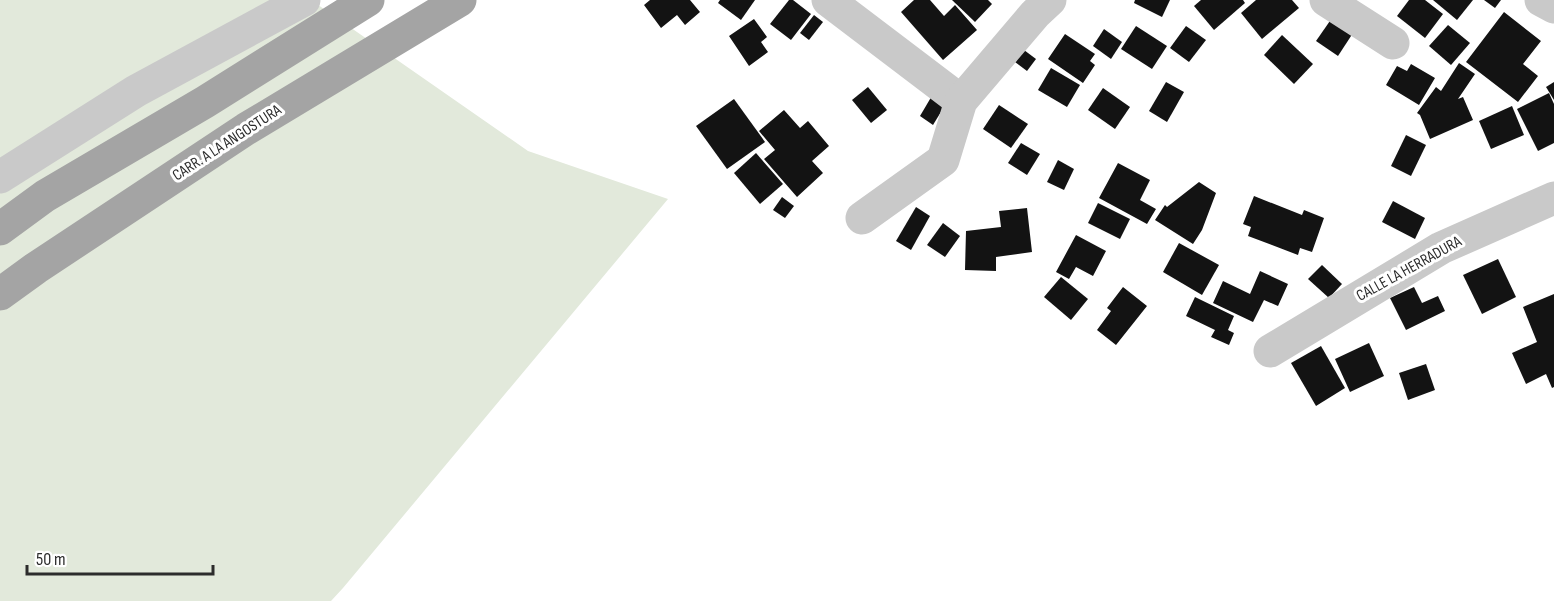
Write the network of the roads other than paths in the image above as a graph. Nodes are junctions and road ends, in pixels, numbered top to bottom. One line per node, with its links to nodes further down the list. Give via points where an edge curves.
1 (304, 0): 11 (street, via 136,91)
2 (368, 0): 14 (main road, via 45,196)
3 (460, 0): 15 (main road, CARR. A LA ANGOSTURA, via 246,129)
4 (828, 0): 10 (street)
5 (1050, 0): 10 (street)
6 (1326, 0): 9 (street)
7 (1541, 0): 8 (street)
8 (1554, 7)
9 (1393, 43)
10 (962, 101): 13 (street, via 943,160)
11 (0, 177)
12 (1554, 198): 16 (street, CALLE LA HERRADURA, via 1441,248)
13 (862, 218)
14 (0, 229)
15 (0, 294)
16 (1270, 351)

